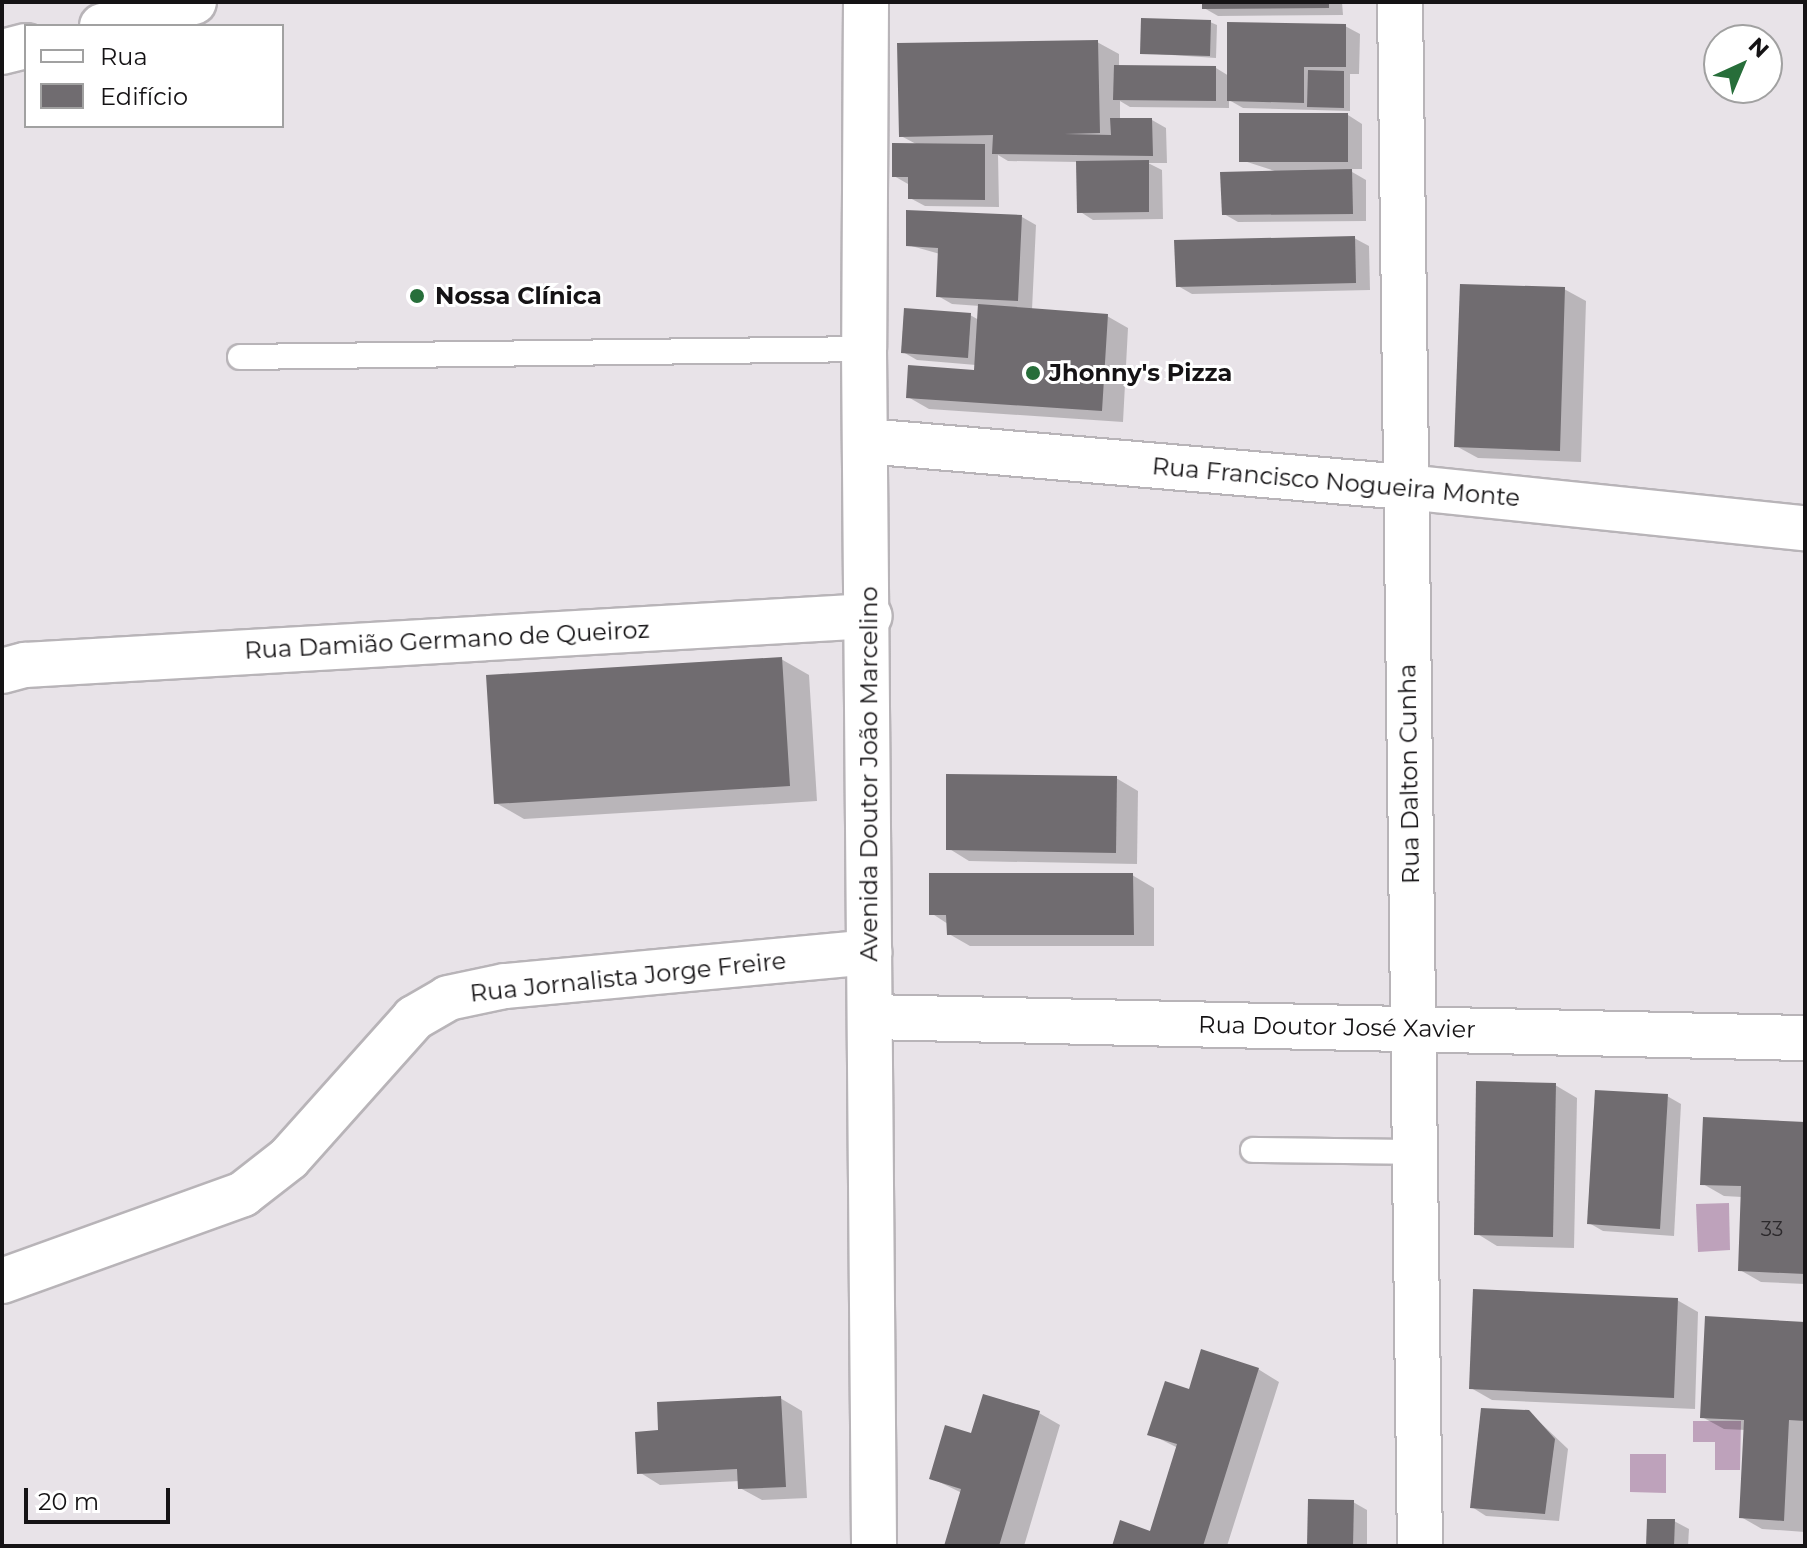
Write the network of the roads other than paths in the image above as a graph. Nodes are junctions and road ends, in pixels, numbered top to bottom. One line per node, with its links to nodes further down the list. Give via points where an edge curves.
1 (194, 2): 4 (street)
2 (866, 2): 7 (street, Avenida Doutor João Marcelino)
3 (1400, 2): 10 (street, Rua Dalton Cunha)
4 (110, 24)
5 (24, 46): 6 (street)
6 (2, 52)
7 (864, 349): 8 (lane); 9 (street, Avenida Doutor João Marcelino)
8 (240, 357)
9 (866, 441): 10 (street, Rua Francisco Nogueira Monte); 12 (street, Avenida Doutor João Marcelino)
10 (1405, 487): 11 (street, Rua Francisco Nogueira Monte); 16 (street, Rua Dalton Cunha)
11 (1805, 528)
12 (870, 616): 13 (street, Rua Damião Germano de Queiroz); 14 (street, Avenida Doutor João Marcelino)
13 (10, 665)
14 (869, 952): 15 (street, Avenida Doutor João Marcelino); 20 (street, Rua Jornalista Jorge Freire, via 505,986 448,998 414,1018 289,1158 243,1194)
15 (870, 1017): 16 (street, Rua Doutor José Xavier); 21 (street, Avenida Doutor João Marcelino)
16 (1414, 1028): 17 (street, Rua Doutor José Xavier); 19 (street, Rua Dalton Cunha)
17 (1805, 1038)
18 (1253, 1150): 19 (lane)
19 (1415, 1152): 22 (street, Rua Dalton Cunha)
20 (2, 1281)
21 (874, 1546)
22 (1420, 1546)

